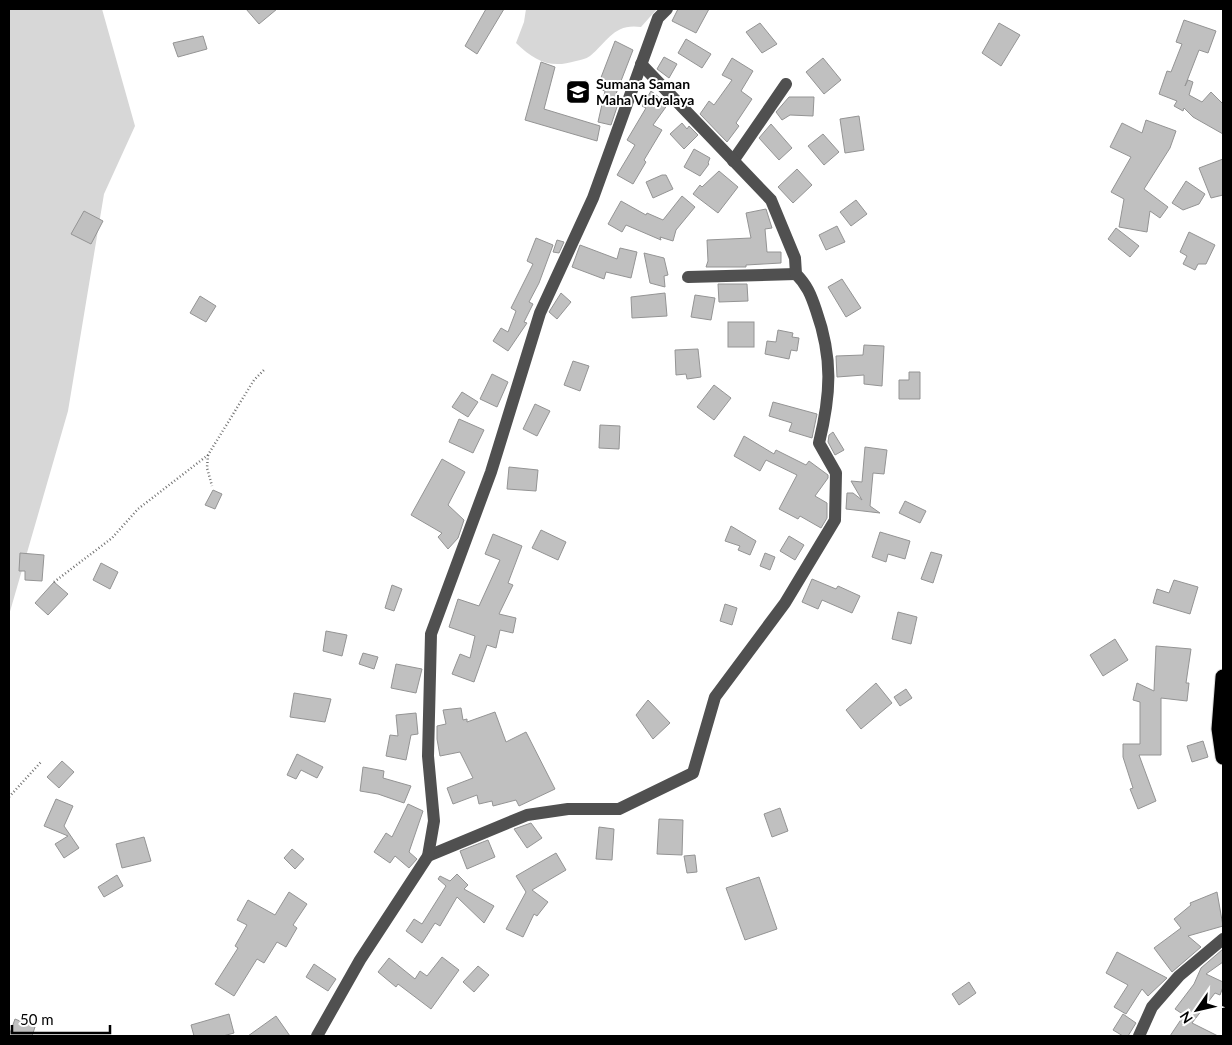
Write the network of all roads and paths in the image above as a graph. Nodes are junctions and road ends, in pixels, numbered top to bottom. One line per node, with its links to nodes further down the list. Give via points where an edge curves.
1 (667, 9): 2 (street, via 658,18)
2 (641, 64): 4 (street); 15 (street, via 593,198 540,313 491,472 431,634 428,756 434,821)
3 (786, 84): 4 (street)
4 (733, 161): 5 (street, via 771,200 795,258)
5 (796, 274): 6 (street); 15 (street, via 807,284 825,337 830,371 828,407 819,442 836,473 835,520 785,603 715,697 693,773 619,809 568,809 527,815)
6 (688, 277)
7 (264, 370): 8 (path, via 254,380)
8 (208, 455): 9 (path, via 206,468); 10 (path, via 138,509 112,538)
9 (212, 486)
10 (54, 582)
11 (1223, 677): 12 (highway, via 1219,730)
12 (1223, 757)
13 (41, 762): 14 (path)
14 (9, 798)
15 (428, 856): 17 (street, via 360,960)
16 (1223, 939): 18 (street, via 1179,976 1152,1007)
17 (317, 1036)
18 (1139, 1036)

